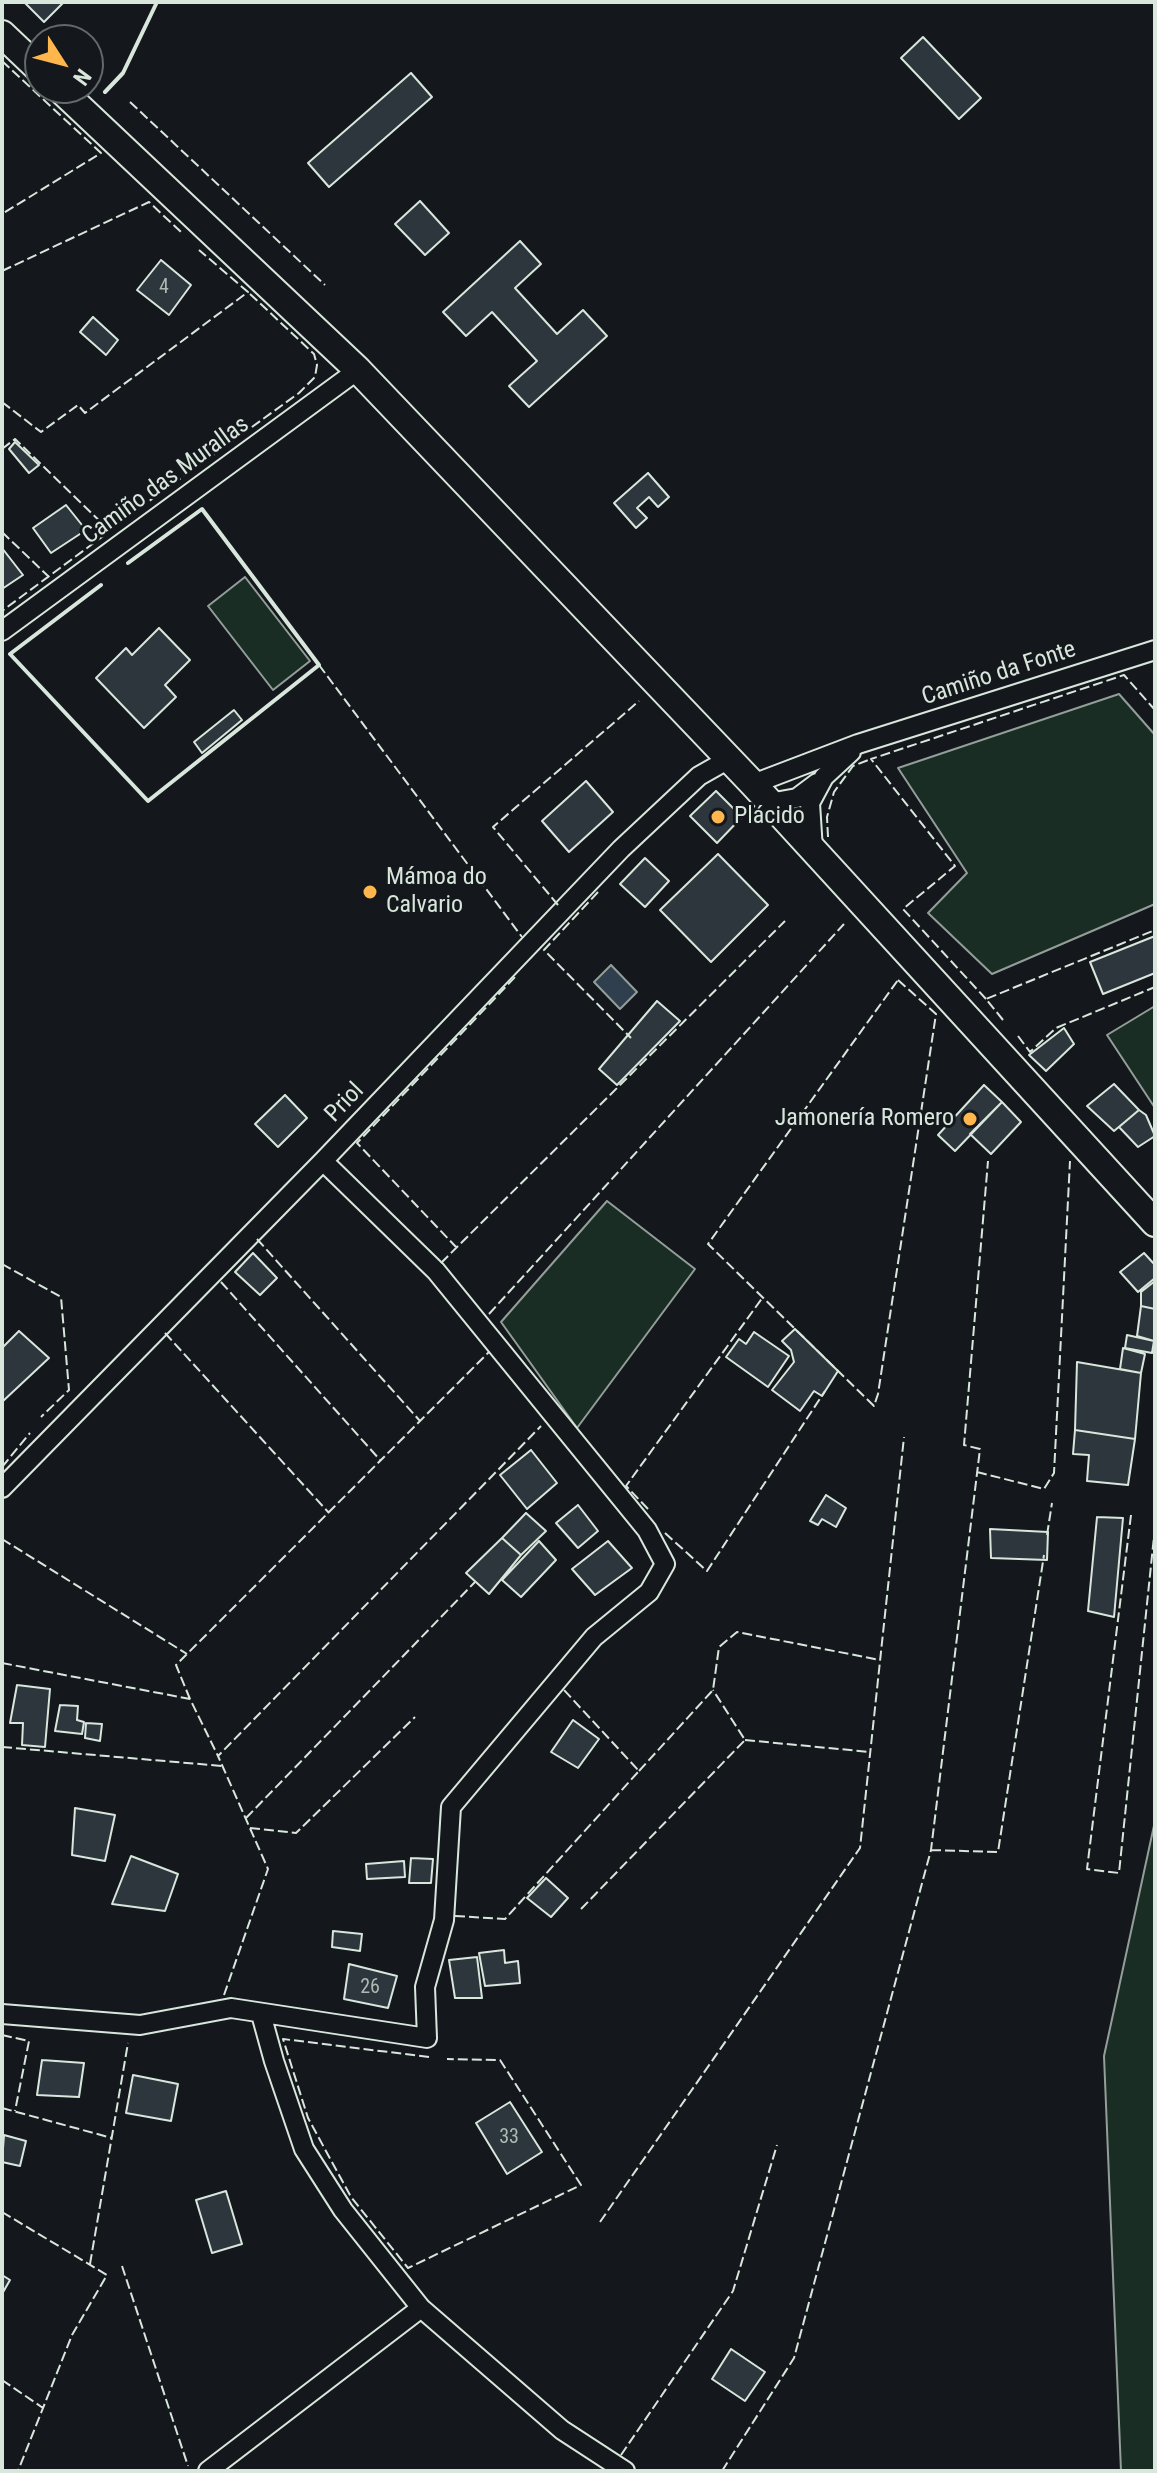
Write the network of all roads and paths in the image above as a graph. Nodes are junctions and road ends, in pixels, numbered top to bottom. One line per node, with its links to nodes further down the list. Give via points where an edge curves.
1 (2, 34): 2 (main road)
2 (24, 55)
3 (76, 104): 4 (main road)
4 (358, 370): 5 (street, Camiño das Murallas); 8 (main road)
5 (2, 631)
6 (1155, 650): 7 (street, Camiño da Fonte)
7 (858, 744): 9 (street); 10 (street, Camiño da Fonte)
8 (729, 759): 10 (main road); 12 (street, Priol, via 699,776 621,849)
9 (824, 777): 10 (street, via 797,798); 11 (street, via 810,803)
10 (761, 793): 11 (main road)
11 (813, 850): 13 (main road)
12 (323, 1161): 14 (street, Priol); 16 (street, via 436,1271 647,1530 665,1564 649,1592 594,1637 451,1807 444,1920 425,1987 427,2038)
13 (1155, 1223)
14 (2, 1488)
15 (2, 2014): 16 (street, via 140,2025 231,2008)
16 (261, 2014): 17 (street, via 304,2149 343,2210)
17 (421, 2308): 18 (street); 19 (street, via 562,2430)
18 (208, 2471)
19 (625, 2471)

